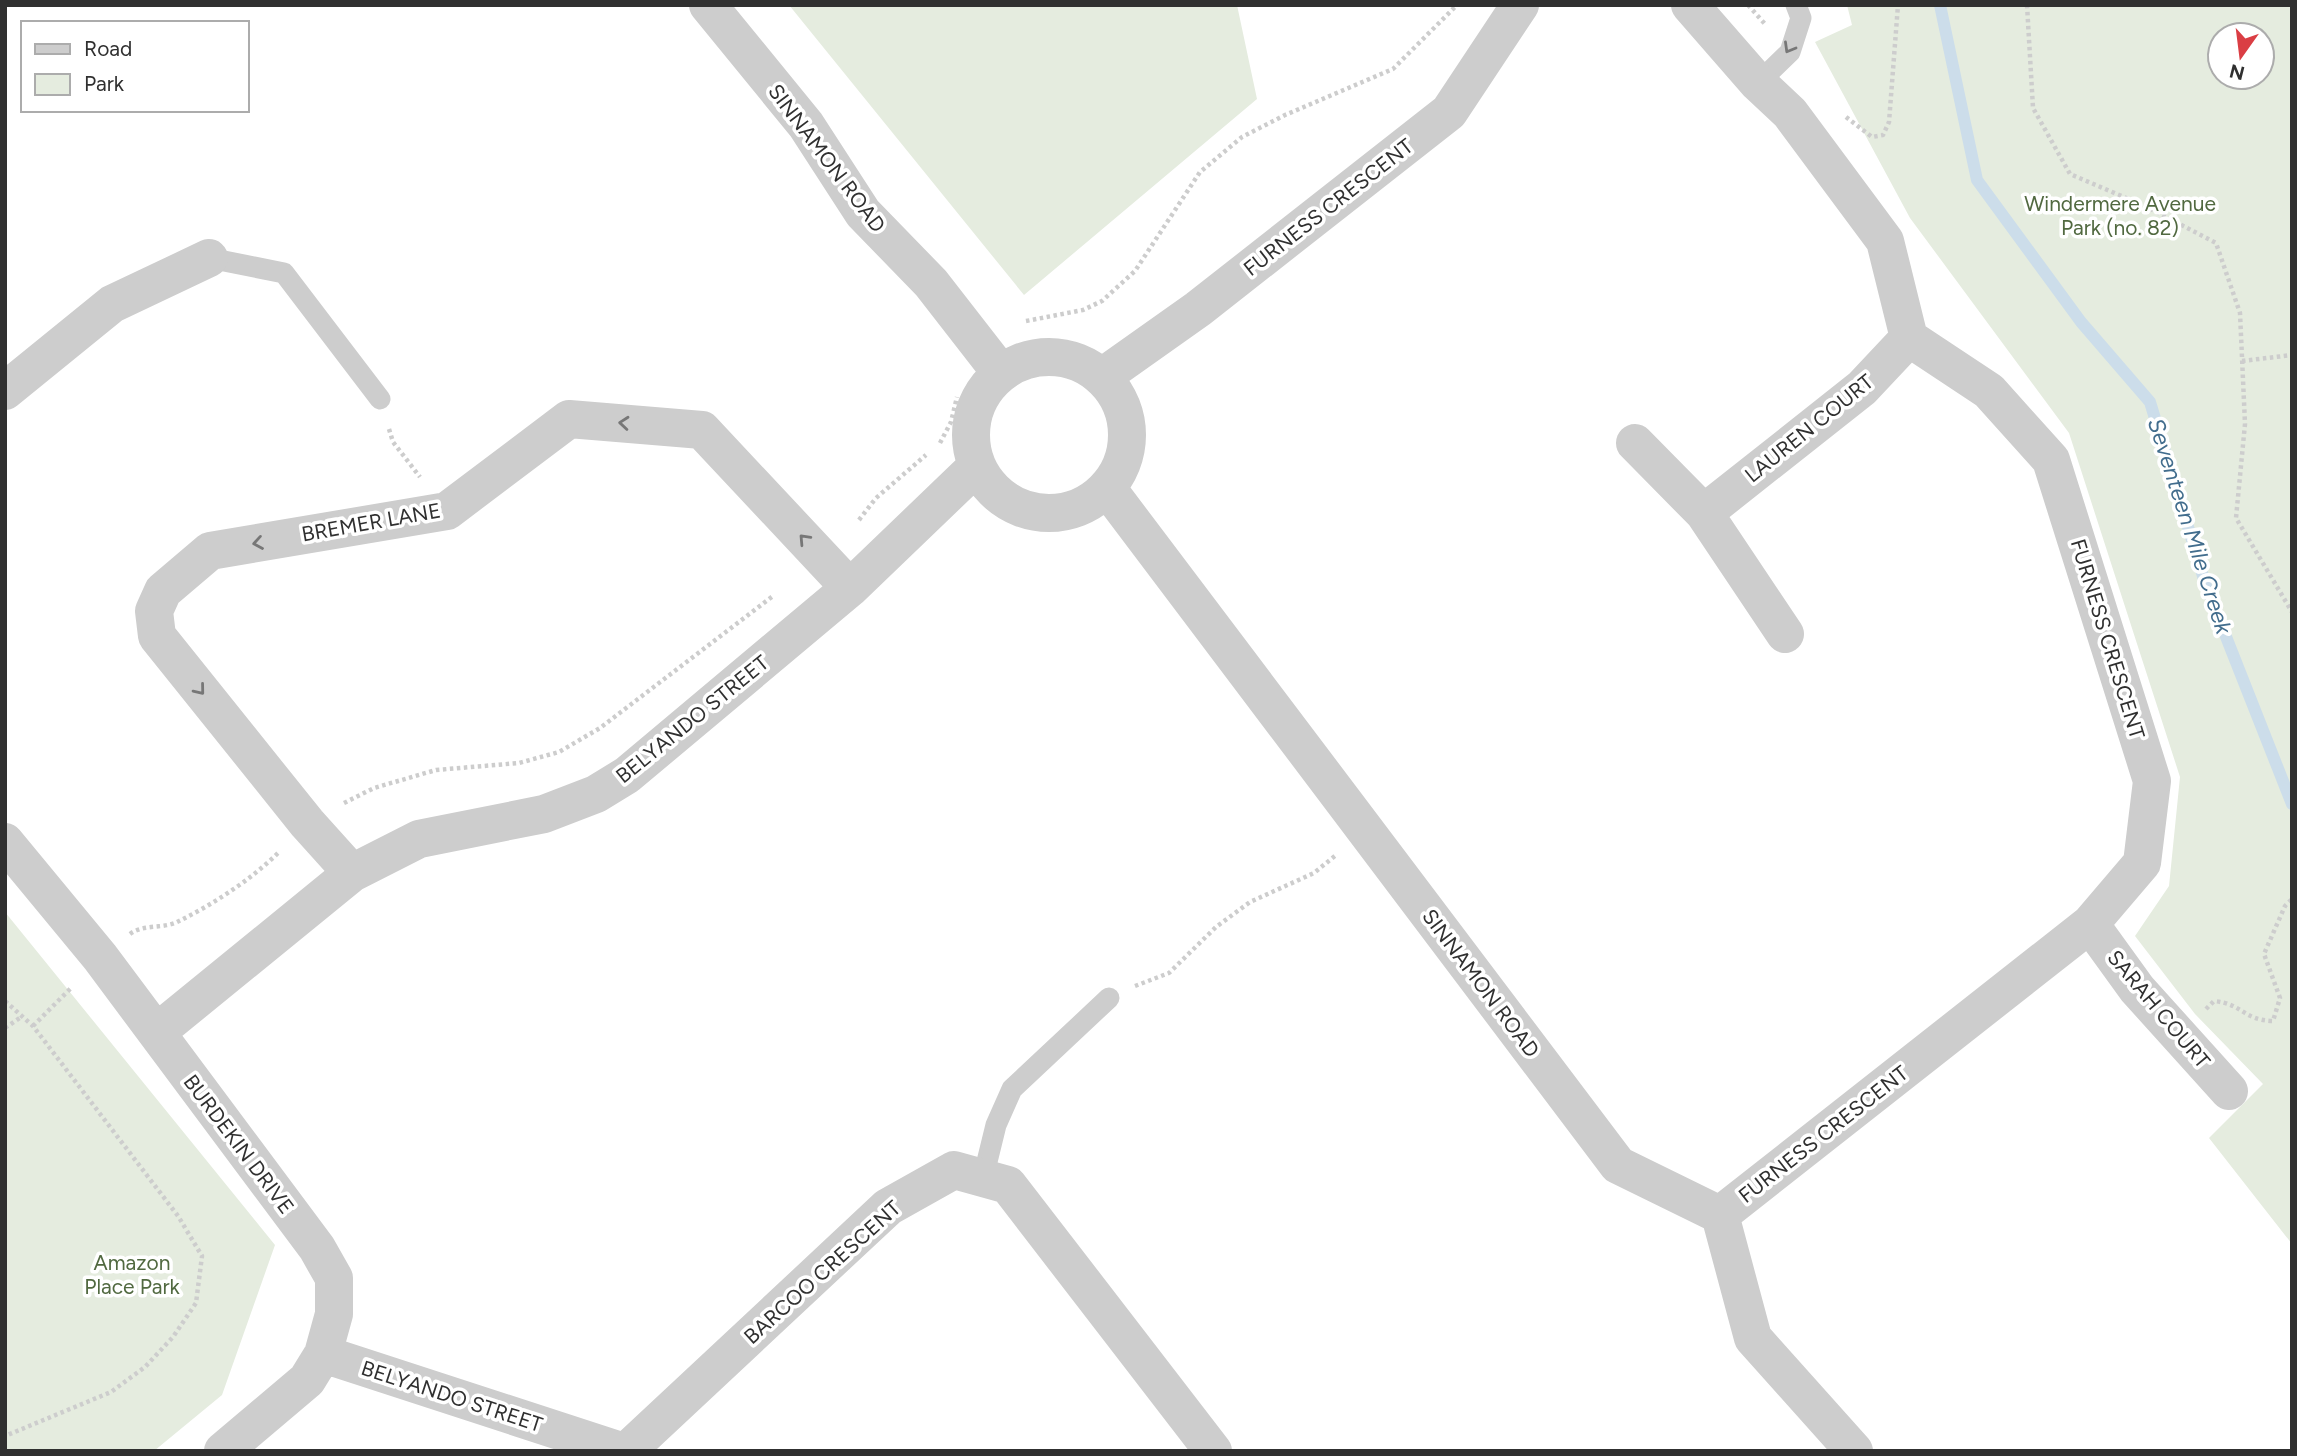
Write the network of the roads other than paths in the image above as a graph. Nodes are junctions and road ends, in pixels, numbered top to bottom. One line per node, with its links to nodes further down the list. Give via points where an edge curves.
1 (708, 5): 8 (street, SINNAMON ROAD, via 806,125 863,213 931,283)
2 (1520, 5): 9 (street, FURNESS CRESCENT, via 1450,112 1198,309)
3 (1690, 5): 5 (street)
4 (1796, 5): 5 (lane, via 1801,18 1790,52)
5 (1758, 83): 7 (street, via 1790,113 1885,242)
6 (209, 258): 10 (street, via 112,304); 11 (lane, via 284,274)
7 (1909, 338): 15 (street, LAUREN COURT, via 1862,388); 20 (street, FURNESS CRESCENT, via 1989,391 2051,460 2152,781 2142,863)
8 (1001, 373): 9 (street, via 1025,360 1052,356 1079,362); 13 (street, via 983,391 973,415 971,441)
9 (1102, 377): 14 (street, via 1118,396 1127,419 1128,444 1121,467)
10 (5, 391)
11 (380, 400)
12 (1635, 443): 15 (street)
13 (977, 466): 14 (street, via 991,488 1036,512 1062,513 1087,504); 16 (street, BELYANDO STREET)
14 (1107, 488): 25 (street, SINNAMON ROAD, via 1618,1165)
15 (1703, 513): 17 (street)
16 (838, 575): 19 (street, BELYANDO STREET, via 627,775 596,794 544,814 419,839); 19 (street, BREMER LANE, one-way to 19, via 702,430 569,419 446,511 210,551 163,592 154,611 157,636)
17 (1785, 634)
18 (5, 842): 22 (street, BURDEKIN DRIVE)
19 (352, 873): 22 (street, BELYANDO STREET)
20 (2090, 925): 23 (street, SARAH COURT, via 2137,989); 25 (street, FURNESS CRESCENT)
21 (1109, 998): 24 (lane, via 1012,1089 996,1125)
22 (157, 1032): 26 (street, BURDEKIN DRIVE, via 317,1248 334,1278 334,1314)
23 (2229, 1091)
24 (983, 1178): 28 (street, BARCOO CRESCENT, via 954,1170 888,1207); 29 (street, BARCOO CRESCENT, via 1008,1185)
25 (1720, 1215): 30 (street, via 1753,1338)
26 (323, 1354): 27 (street, BURDEKIN DRIVE, via 307,1380); 28 (street, BELYANDO STREET)
27 (223, 1451)
28 (624, 1451)
29 (1213, 1451)
30 (1854, 1451)

